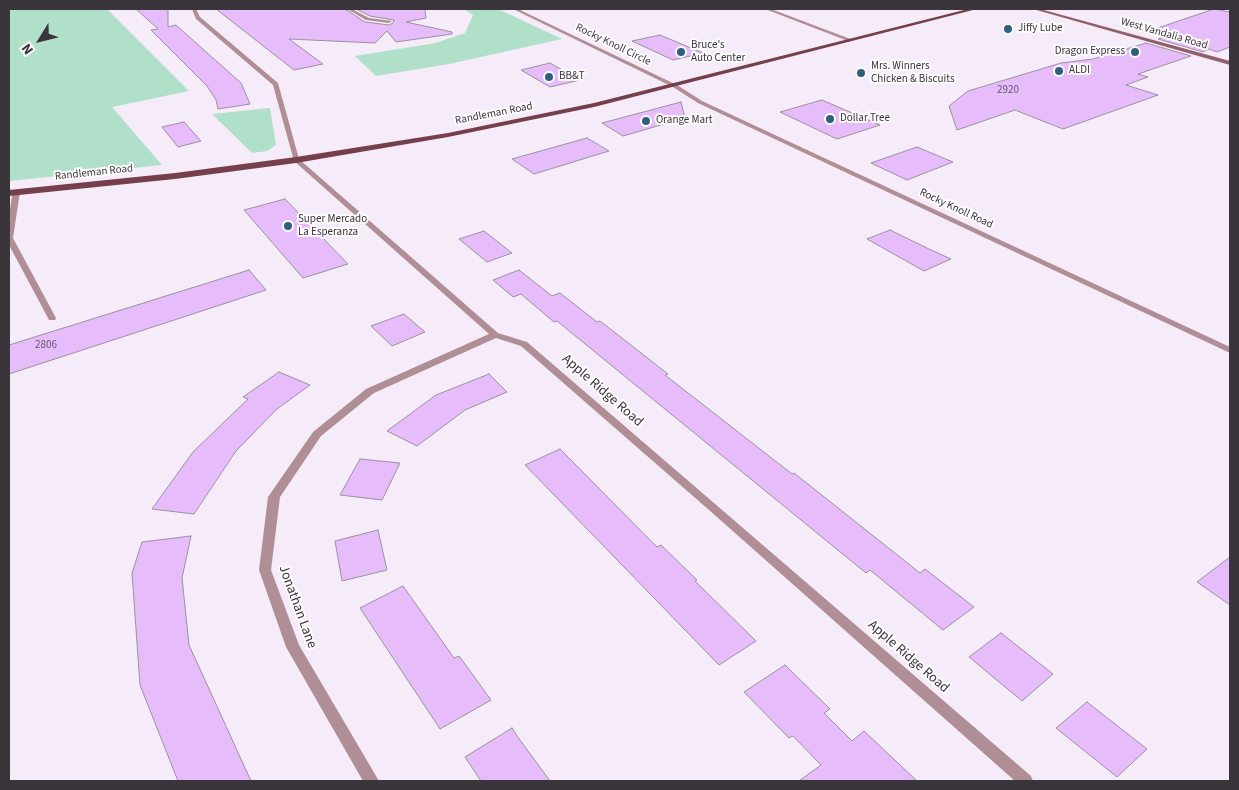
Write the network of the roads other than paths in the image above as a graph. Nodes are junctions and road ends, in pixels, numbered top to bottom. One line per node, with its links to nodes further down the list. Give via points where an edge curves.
1 (194, 9): 11 (street, via 198,18 276,84)
2 (349, 9): 7 (street, via 368,19)
3 (515, 9): 10 (street, Rocky Knoll Circle)
4 (767, 9): 8 (street)
5 (974, 9): 8 (main road, Randleman Road)
6 (1035, 9): 9 (main road, West Vandalia Road)
7 (389, 21)
8 (850, 40): 10 (main road, Randleman Road)
9 (1230, 63)
10 (675, 86): 11 (main road, Randleman Road, via 448,135); 15 (street, Rocky Knoll Road, via 700,102)
11 (296, 160): 12 (main road, Randleman Road); 14 (street, Apple Ridge Road)
12 (12, 193): 13 (street, via 9,238)
13 (52, 318)
14 (495, 335): 16 (street, Jonathan Lane, via 370,391 317,434 274,497 266,570 293,647); 17 (street, Apple Ridge Road, via 524,344)
15 (1230, 350)
16 (371, 781)
17 (1026, 781)

